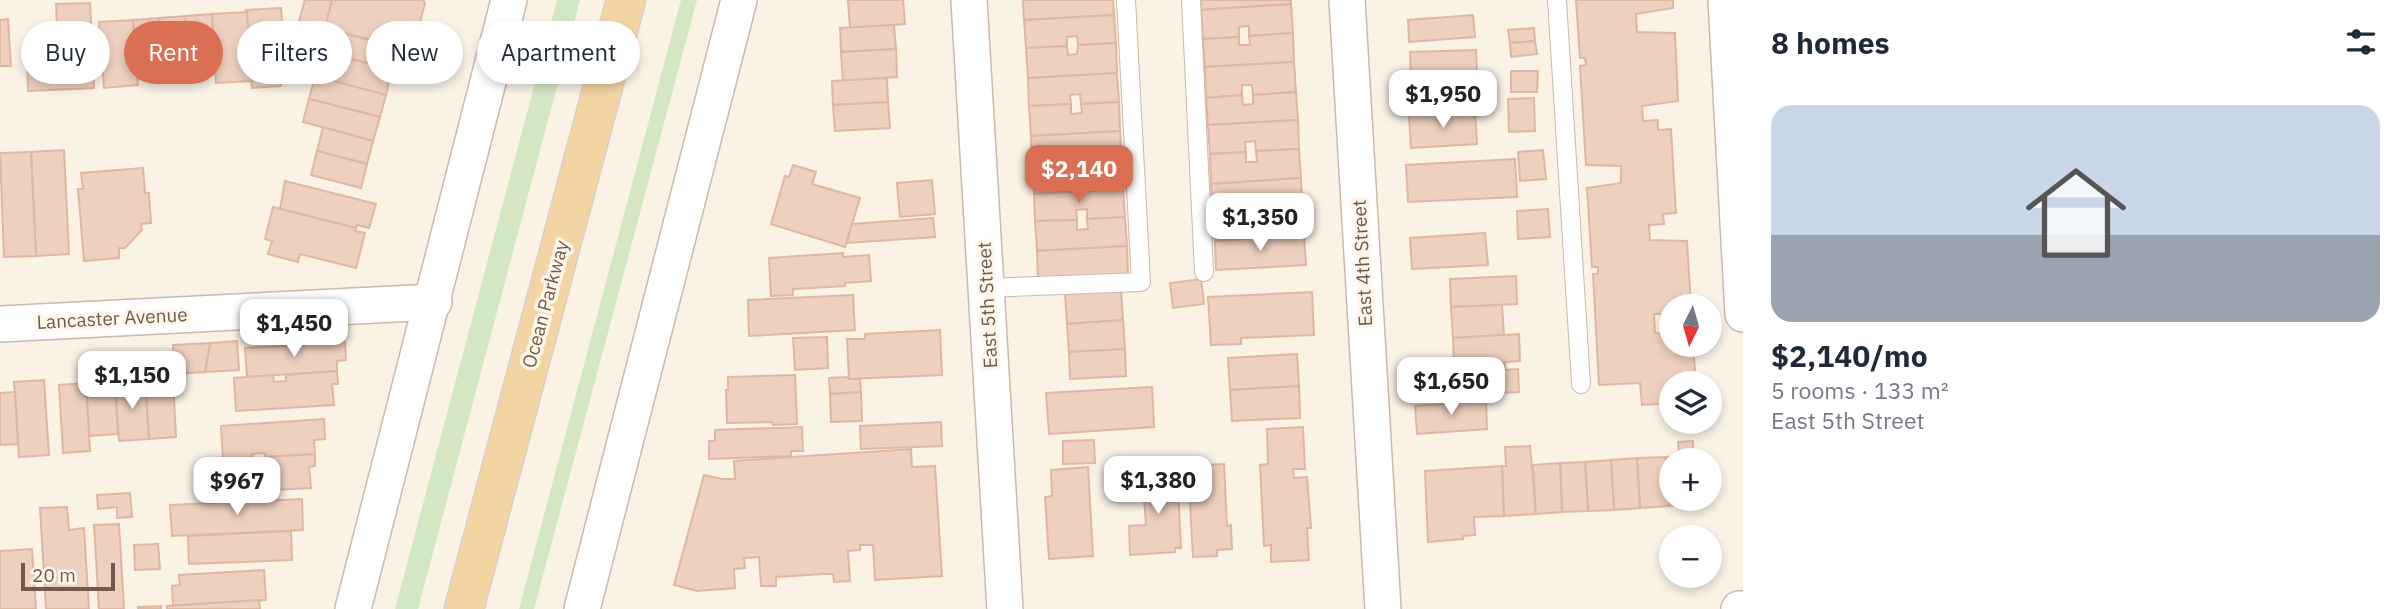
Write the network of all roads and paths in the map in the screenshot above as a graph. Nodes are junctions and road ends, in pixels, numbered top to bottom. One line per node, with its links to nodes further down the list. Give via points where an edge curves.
1 (509, 0): 12 (street)
2 (626, 0): 17 (main road, Ocean Parkway)
3 (739, 0): 18 (street)
4 (969, 0): 11 (street, East 5th Street)
5 (1126, 0): 11 (lane, via 1141,282)
6 (1191, 0): 10 (lane)
7 (1347, 0): 20 (street, East 4th Street)
8 (1557, 0): 15 (lane)
9 (1726, 0): 13 (street)
10 (1204, 272)
11 (986, 288): 19 (street, East 5th Street)
12 (433, 302): 14 (street, Lancaster Avenue); 16 (street)
13 (1743, 314)
14 (0, 324)
15 (1581, 384)
16 (353, 609)
17 (464, 609)
18 (582, 609)
19 (1004, 609)
20 (1383, 609)

